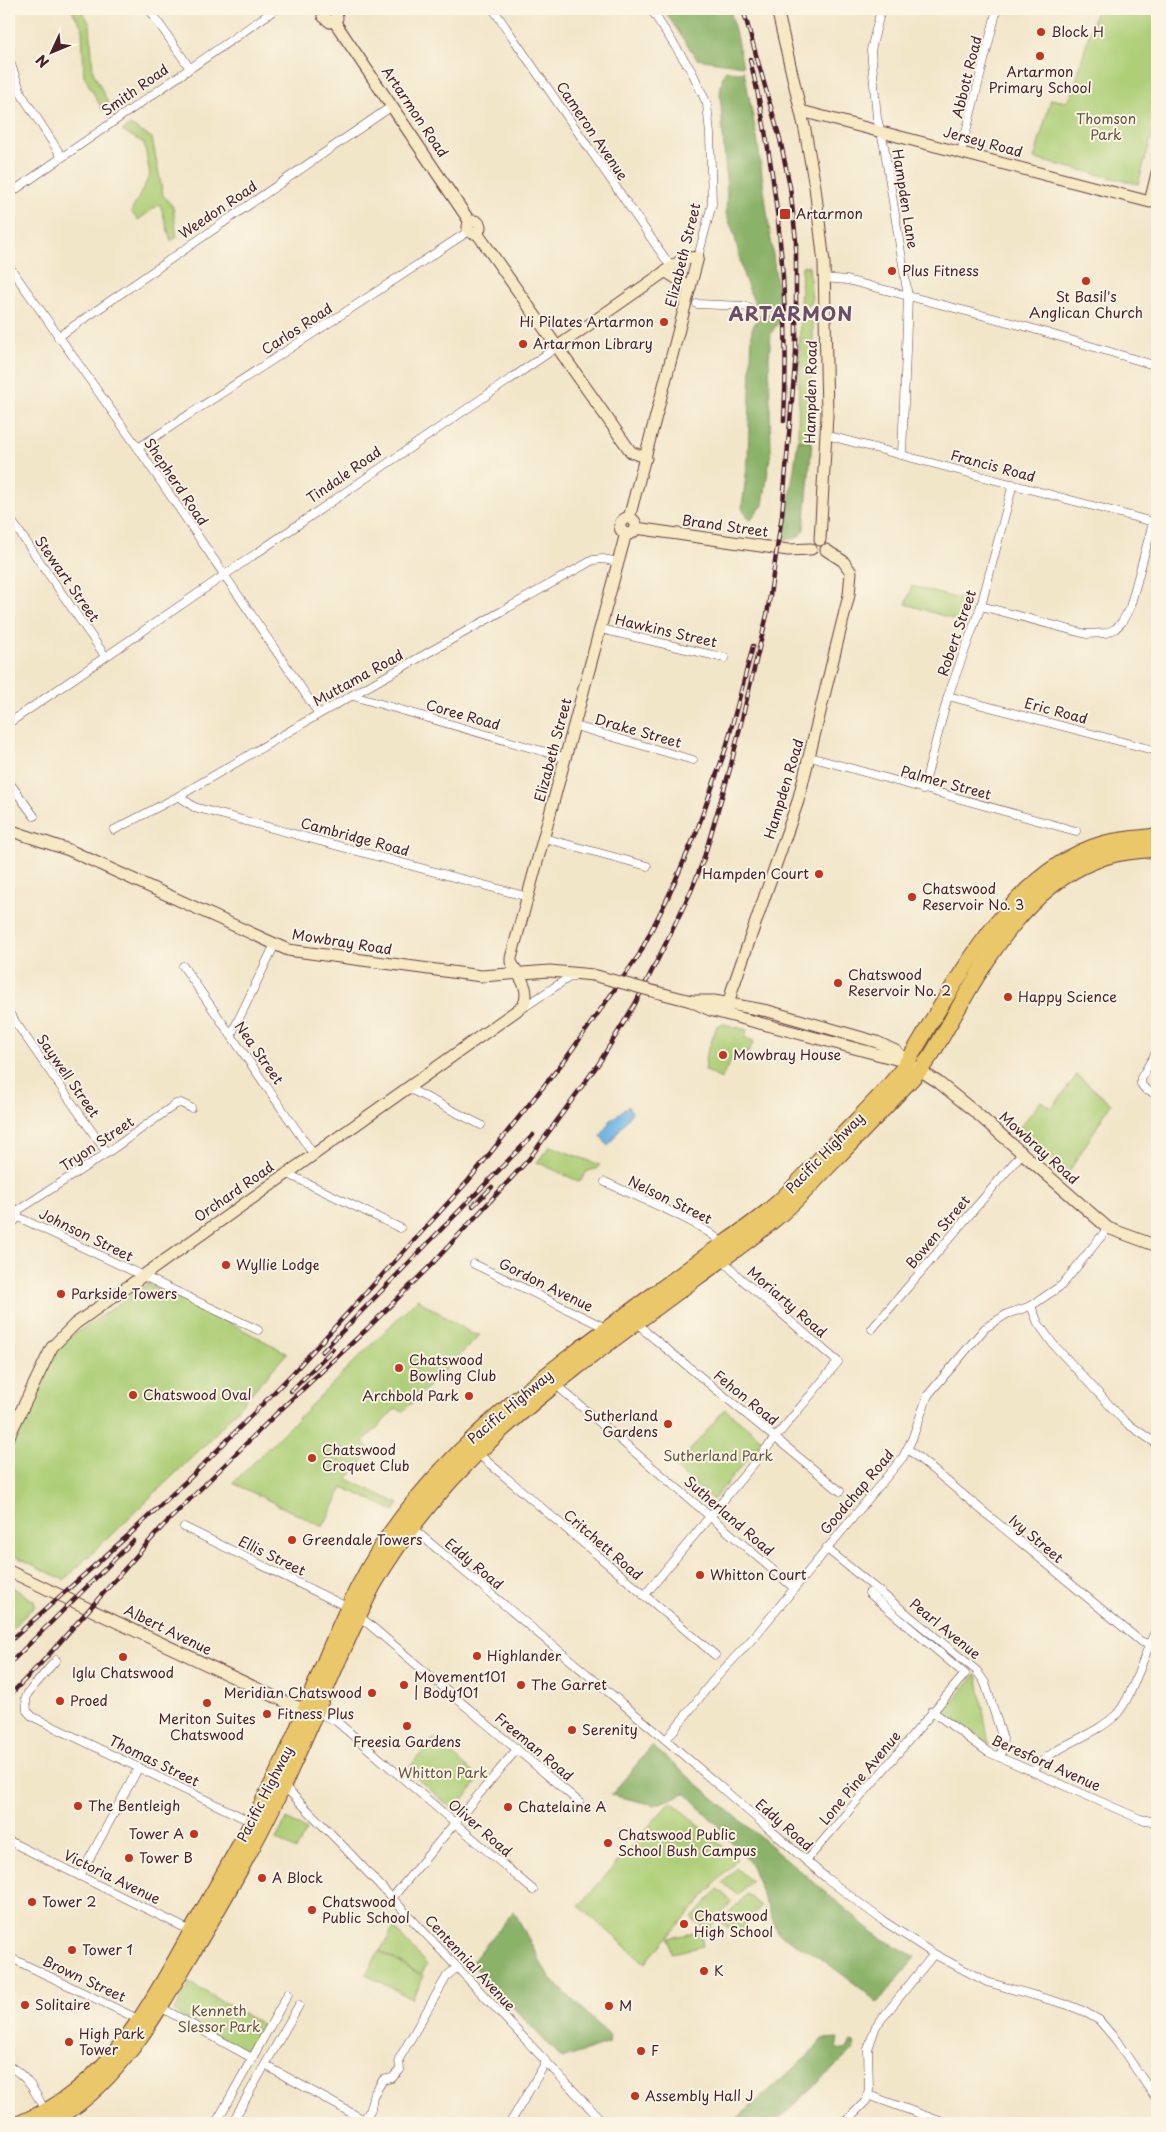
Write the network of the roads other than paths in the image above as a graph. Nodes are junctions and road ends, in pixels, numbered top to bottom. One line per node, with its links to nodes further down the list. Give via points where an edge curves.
1 (149, 9): 11 (street)
2 (276, 9): 11 (street, Smith Road)
3 (324, 9): 9 (street, Artarmon Road, via 322,14 327,21)
4 (493, 9): 23 (street, Cameron Avenue)
5 (651, 9): 21 (street, Elizabeth Street, via 703,94 707,109 712,204)
6 (777, 9): 13 (street, Hampden Road)
7 (881, 9): 14 (street, Hampden Lane, via 871,50)
8 (997, 9): 15 (street, Abbott Road)
9 (336, 12): 12 (street, Artarmon Road)
10 (9, 59): 16 (street, via 22,94)
11 (190, 67): 16 (street, Smith Road)
12 (392, 106): 20 (street, Artarmon Road); 29 (street, Weedon Road)
13 (800, 111): 14 (street, Jersey Road); 24 (street, Hampden Road, via 815,187)
14 (879, 130): 15 (street, Jersey Road); 26 (street, Hampden Lane)
15 (961, 152): 19 (street, Jersey Road)
16 (62, 157): 18 (street, Smith Road)
17 (1157, 174): 19 (street)
18 (9, 194)
19 (1154, 203)
20 (472, 228): 30 (street, Artarmon Road); 33 (street, Carlos Road)
21 (698, 257): 23 (street, Tindale Road, via 682,259); 25 (street, Elizabeth Street)
22 (9, 266): 29 (street, Shepherd Road)
23 (668, 269): 25 (street); 30 (street, Tindale Road)
24 (824, 278): 26 (street, via 847,280); 32 (street, Hampden Road)
25 (690, 287): 35 (street, Elizabeth Street)
26 (908, 297): 31 (street, via 1027,327); 34 (street, Hampden Lane)
27 (697, 304): 28 (street, via 744,306)
28 (754, 310)
29 (58, 337): 33 (street, Shepherd Road)
30 (557, 347): 35 (street, Artarmon Road, via 631,452); 45 (street, Tindale Road)
31 (1157, 366)
32 (826, 435): 34 (street, Francis Road); 41 (street, Hampden Road)
33 (138, 448): 45 (street, Shepherd Road)
34 (902, 455): 36 (street, Francis Road)
35 (646, 458): 40 (street, Elizabeth Street, via 629,518 624,519 620,526 622,530)
36 (1013, 484): 39 (street, Francis Road); 46 (street, Robert Street)
37 (1157, 508): 39 (street)
38 (9, 517): 48 (street, Stewart Street)
39 (1153, 522): 46 (street, via 1130,607 1115,629 1086,634)
40 (631, 531): 42 (street, Brand Street, via 788,550); 44 (street, Elizabeth Street)
41 (820, 540): 42 (street, via 814,541); 43 (street, via 826,545)
42 (811, 549): 43 (street, via 818,555)
43 (826, 550): 56 (street, Hampden Road, via 848,566 852,578)
44 (618, 562): 47 (street, Elizabeth Street); 50 (street, Muttama Road, via 593,560)
45 (225, 576): 48 (street, Tindale Road); 52 (street, Shepherd Road)
46 (981, 606): 51 (street, Robert Street)
47 (601, 629): 49 (street, Hawkins Street); 54 (street, Elizabeth Street)
48 (106, 656): 53 (street, Tindale Road)
49 (725, 658)
50 (353, 696): 52 (street, Muttama Road); 57 (street, Coree Road)
51 (948, 696): 55 (street, Eric Road); 60 (street, Robert Street)
52 (319, 714): 61 (street, Muttama Road)
53 (9, 723)
54 (575, 726): 57 (street, Elizabeth Street); 58 (street, Drake Street)
55 (1157, 751)
56 (810, 757): 60 (street, Palmer Street); 75 (street, Hampden Road)
57 (566, 758): 67 (street, Elizabeth Street)
58 (693, 760)
59 (9, 782): 62 (street)
60 (923, 790): 65 (street, Palmer Street)
61 (179, 796): 64 (street, Muttama Road); 70 (street, Cambridge Road, via 194,807)
62 (34, 816)
63 (9, 830): 71 (street, Mowbray Road, via 69,850)
64 (114, 830)
65 (1076, 831)
66 (1157, 836): 80 (highway, Pacific Highway, via 1091,848 1067,860 1026,891 980,944)
67 (544, 838): 69 (street); 70 (street, Elizabeth Street)
68 (1157, 849): 80 (highway, Pacific Highway, via 1097,860 1066,876 1036,900 997,946 932,1054)
69 (647, 866)
70 (528, 896): 73 (street, Elizabeth Street, via 511,958)
71 (274, 944): 73 (street, Mowbray Road, via 306,954 481,976); 78 (street)
72 (183, 966): 78 (street, Nea Street)
73 (518, 973): 74 (street, Mowbray Road); 76 (street, via 527,993 526,1002)
74 (588, 974): 75 (street, Mowbray Road, bridge, via 691,1002 714,1001); 76 (street, Orchard Road, via 568,978)
75 (727, 1009): 80 (street, Mowbray Road)
76 (519, 1010): 81 (street, Orchard Road)
77 (9, 1013): 86 (street, Saywell Street)
78 (231, 1034): 87 (street, Nea Street)
79 (1157, 1052): 82 (street, via 1141,1078 1146,1090)
80 (913, 1066): 85 (street, Mowbray Road, via 942,1085); 96 (highway, Pacific Highway, via 789,1207)
81 (408, 1088): 84 (street); 87 (street, Orchard Road)
82 (1157, 1094)
83 (191, 1108): 86 (street, Tryon Street, via 182,1103 176,1104)
84 (481, 1125)
85 (1023, 1152): 94 (street, Mowbray Road); 102 (street, Bowen Street)
86 (106, 1153): 91 (street, Tryon Street)
87 (314, 1154): 88 (street, Orchard Road)
88 (286, 1173): 93 (street); 98 (street, Orchard Road)
89 (605, 1182): 96 (street, Nelson Street, via 702,1227 718,1239)
90 (9, 1208): 91 (street, Johnson Street)
91 (18, 1214): 92 (street, Tryon Street, via 15,1222); 98 (street, Johnson Street)
92 (9, 1222)
93 (400, 1228)
94 (1108, 1228): 95 (street, Mowbray Road); 99 (street, Goodchap Road, via 1062,1285)
95 (1157, 1246)
96 (722, 1252): 100 (highway, Pacific Highway); 101 (highway, Pacific Highway); 106 (street, Moriarty Road, via 739,1277 838,1362)
97 (474, 1264): 101 (street, Gordon Avenue)
98 (143, 1276): 103 (street, Johnson Street); 105 (street, Orchard Road, via 75,1324 52,1347)
99 (1031, 1306): 107 (street, via 1053,1344 1125,1422); 108 (street, Goodchap Road, via 1007,1314 985,1328 966,1350 928,1396)
100 (638, 1322): 104 (highway, Pacific Highway); 106 (street, Fehon Road)
101 (608, 1329): 119 (highway, Pacific Highway, via 547,1375 461,1450 390,1533)
102 (872, 1329)
103 (258, 1330)
104 (556, 1384): 109 (highway, Pacific Highway); 111 (street, Sutherland Road)
105 (9, 1436)
106 (775, 1438): 110 (street, Fehon Road); 111 (street)
107 (1157, 1444)
108 (908, 1449): 114 (street, Goodchap Road); 121 (street, Ivy Street, via 1140,1641)
109 (476, 1452): 113 (highway, Pacific Highway); 118 (street, Critchett Road)
110 (840, 1491)
111 (710, 1518): 116 (street, Sutherland Road); 118 (street)
112 (184, 1527): 119 (street, Ellis Street)
113 (411, 1527): 119 (highway, Pacific Highway); 126 (street, Eddy Road)
114 (826, 1548): 116 (street, Goodchap Road); 128 (street, Pearl Avenue, via 977,1671 986,1683 1003,1739)
115 (9, 1571): 124 (street, Albert Avenue, via 250,1686)
116 (794, 1588): 126 (street, Goodchap Road)
117 (869, 1593): 125 (street, Pearl Avenue, via 965,1674)
118 (644, 1596): 122 (street, Critchett Road)
119 (354, 1611): 124 (highway, Pacific Highway, via 321,1667); 127 (street, Freeman Road)
120 (1157, 1628): 121 (street)
121 (1150, 1645): 130 (street, via 1118,1712 1104,1724 1045,1757)
122 (714, 1655)
123 (56, 1660): 129 (street, Thomas Street, via 26,1698 27,1711 33,1717)
124 (310, 1711): 131 (highway, Pacific Highway); 134 (street, Oliver Road, via 336,1721)
125 (932, 1711): 128 (street, Beresford Avenue, via 978,1746); 137 (street, Lone Pine Avenue)
126 (666, 1740): 137 (street, Eddy Road)
127 (517, 1750): 132 (street, Freeman Road); 134 (street)
128 (1001, 1757): 130 (street, Beresford Avenue)
129 (139, 1767): 135 (street, Thomas Street); 138 (street)
130 (1033, 1771): 133 (street, Beresford Avenue, via 1140,1819)
131 (279, 1782): 135 (highway, Pacific Highway); 140 (street, Centennial Avenue)
132 (579, 1802)
133 (1157, 1822)
134 (455, 1823): 139 (street, Oliver Road); 140 (street)
135 (258, 1824): 141 (highway, Pacific Highway)
136 (9, 1841): 138 (street, Victoria Avenue)
137 (806, 1861): 142 (street, Eddy Road, via 882,1920)
138 (80, 1876): 141 (street, Victoria Avenue)
139 (533, 1890)
140 (392, 1898): 144 (street, Centennial Avenue)
141 (197, 1934): 147 (highway, Pacific Highway); 148 (highway, Pacific Highway)
142 (934, 1954): 153 (street, via 876,2026 868,2050); 154 (street, Eddy Road, via 998,1987 1068,2005 1094,2016 1106,2026)
143 (9, 1957): 148 (street, Brown Street)
144 (457, 1967): 150 (street, Centennial Avenue); 156 (street, via 447,1976 399,2059 400,2070 392,2078 382,2080)
145 (288, 1994): 149 (street)
146 (299, 2005): 151 (street)
147 (160, 2007): 148 (highway, Pacific Highway); 149 (street)
148 (144, 2022): 155 (highway, Pacific Highway, via 91,2078)
149 (252, 2058): 158 (street)
150 (546, 2062): 160 (street); 161 (street, Centennial Avenue)
151 (264, 2065): 156 (street); 159 (street)
152 (9, 2066): 155 (street, via 32,2084)
153 (868, 2094): 162 (street, via 864,2105); 163 (street)
154 (1157, 2100)
155 (47, 2117): 157 (highway, Pacific Highway)
156 (363, 2122)
157 (20, 2123)
158 (216, 2123)
159 (232, 2123)
160 (510, 2123)
161 (604, 2123)
162 (844, 2123)
163 (945, 2123)

